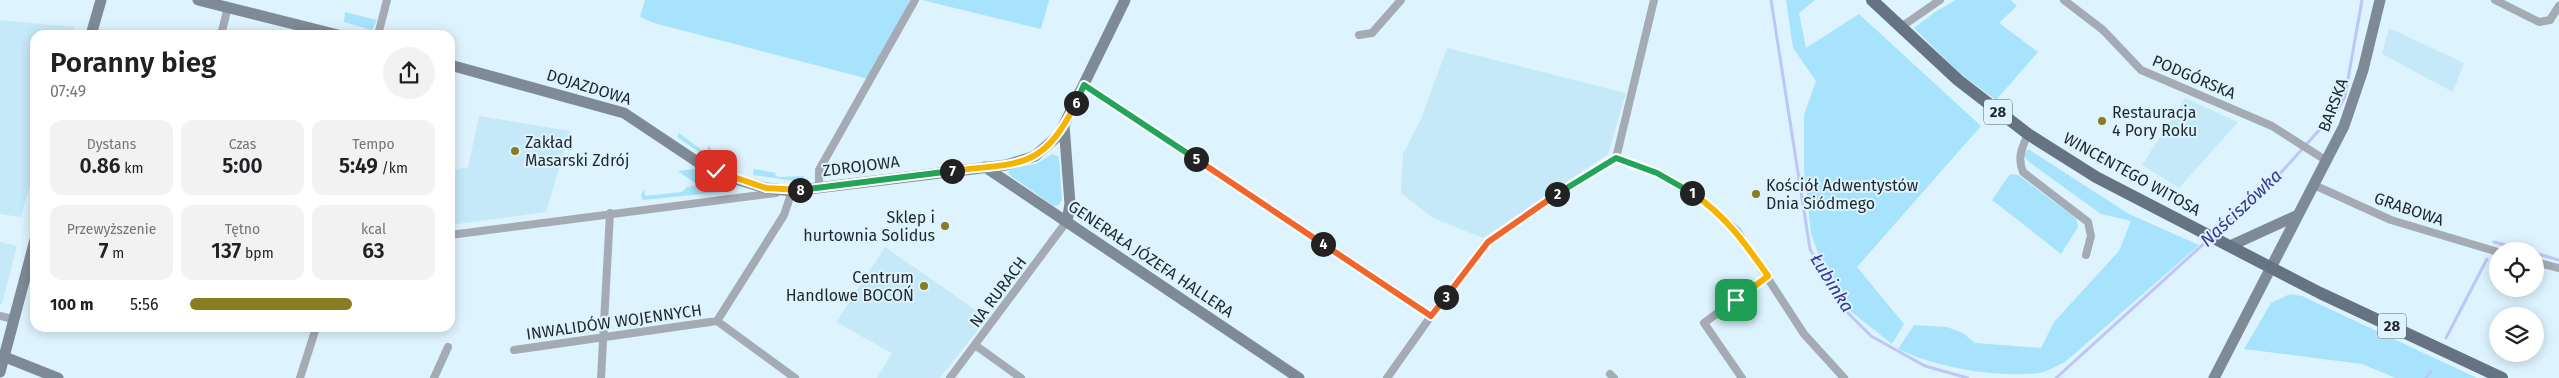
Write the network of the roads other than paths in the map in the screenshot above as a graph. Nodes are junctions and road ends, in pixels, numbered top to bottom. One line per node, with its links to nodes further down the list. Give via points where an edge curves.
1 (101, 0): 16 (street)
2 (198, 0): 14 (street)
3 (387, 0): 19 (street)
4 (915, 0): 29 (street, via 819,170)
5 (1125, 0): 22 (street, ZDROJOWA)
6 (1401, 0): 20 (street, via 1372,33)
7 (1654, 0): 25 (street)
8 (1872, 0): 15 (main road, WINCENTEGO WITOSA / 28)
9 (1940, 0): 15 (street)
10 (2064, 0): 26 (street, PODGÓRSKA, via 2103,30 2141,70 2272,126)
11 (2380, 0): 26 (street, BARSKA, via 2354,102)
12 (2495, 0): 13 (street, via 2539,22 2550,20)
13 (2559, 6)
14 (228, 7): 17 (street); 18 (street)
15 (1901, 27): 24 (main road, WINCENTEGO WITOSA / 28, via 1958,80)
16 (92, 30)
17 (222, 30)
18 (318, 30)
19 (379, 30)
20 (1359, 35)
21 (455, 66): 30 (street, DOJAZDOWA, via 624,113 716,171 751,185)
22 (1084, 85): 23 (street, ZDROJOWA); 44 (street)
23 (1064, 125): 27 (street, ZDROJOWA, via 1051,145 1035,156 1006,165); 33 (street, via 1070,204)
24 (2028, 134): 35 (main road, WINCENTEGO WITOSA / 28, via 2096,177); 37 (street, via 2020,154 2023,172 2088,222 2091,236)
25 (1616, 158): 42 (street, via 1657,173 1710,206 1737,231); 44 (street, via 1488,242)
26 (2327, 161): 28 (street, BARSKA)
27 (985, 166): 29 (street, ZDROJOWA); 33 (street, GENERAŁA JÓZEFA HALLERA)
28 (2314, 185): 32 (street, BARSKA); 36 (street, GRABOWA, via 2391,220)
29 (819, 188): 30 (street, ZDROJOWA)
30 (792, 191): 31 (street, ZDROJOWA); 46 (street, via 784,215)
31 (610, 213): 34 (street, ZDROJOWA); 48 (street)
32 (2298, 215): 35 (street); 40 (street, BARSKA)
33 (1067, 222): 49 (street, NA RURACH); 62 (street, GENERAŁA JÓZEFA HALLERA)
34 (455, 234)
35 (2225, 243): 40 (main road, WINCENTEGO WITOSA / 28)
36 (2489, 249)
37 (2086, 255)
38 (30, 259): 45 (street)
39 (2544, 264): 41 (street)
40 (2271, 267): 66 (street, BARSKA); 67 (main road, 28)
41 (2559, 268)
42 (1768, 276): 64 (street, via 1704,323); 65 (street, via 1804,334)
43 (0, 316): 45 (street)
44 (1431, 316): 63 (street)
45 (14, 320): 52 (street)
46 (717, 321): 48 (street, INWALIDÓW WOJENNYCH); 54 (street)
47 (315, 332): 56 (street)
48 (603, 336): 51 (street, INWALIDÓW WOJENNYCH); 58 (street)
49 (974, 345): 60 (street, NA RURACH); 61 (street)
50 (448, 347): 57 (street)
51 (514, 350)
52 (4, 357): 53 (street); 55 (street)
53 (0, 372)
54 (783, 375): 59 (street)
55 (58, 378)
56 (300, 378)
57 (434, 378)
58 (601, 378)
59 (795, 378)
60 (950, 378)
61 (1021, 378)
62 (1299, 378)
63 (1387, 378)
64 (1742, 378)
65 (1844, 378)
66 (2214, 378)
67 (2502, 378)

